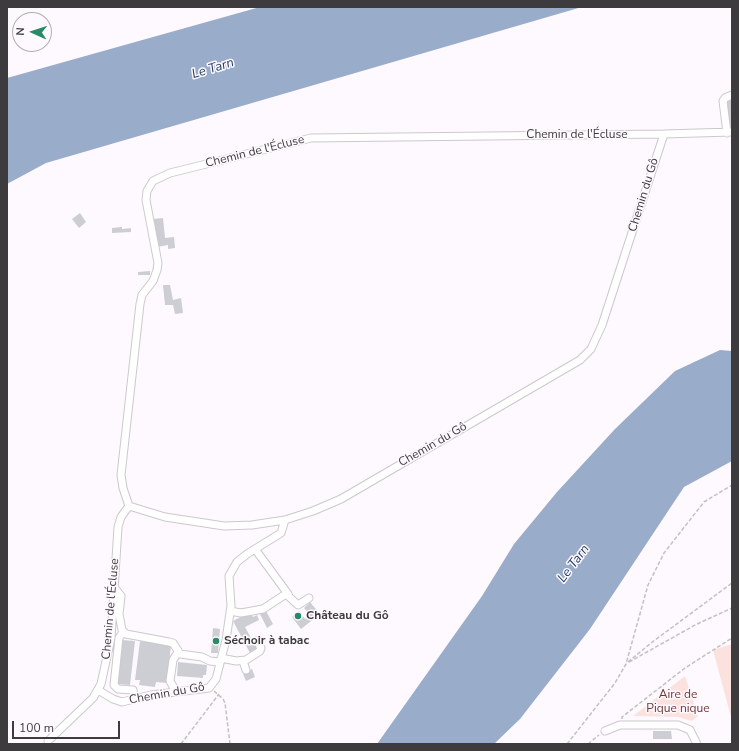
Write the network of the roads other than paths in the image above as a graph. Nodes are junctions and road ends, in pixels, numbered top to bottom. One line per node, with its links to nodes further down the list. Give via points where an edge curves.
1 (732, 95): 2 (street, via 723,101)
2 (730, 132): 3 (street)
3 (664, 134): 4 (street, Chemin de l'Écluse, via 316,138 170,172 156,178 146,195 158,263 156,276 141,300 122,476); 5 (street, Chemin du Gô, via 602,325 594,344 585,355 341,499)
4 (129, 506): 5 (street, via 165,517 224,526); 7 (street, Chemin de l'Écluse, via 118,527)
5 (285, 520): 6 (street, Chemin du Gô, via 281,533)
6 (255, 548): 8 (street); 10 (street, Chemin du Gô, via 240,558 231,571)
7 (114, 587): 11 (street, via 120,596 119,614); 17 (street, Chemin de l'Écluse, via 109,651)
8 (288, 594): 9 (street, via 298,605); 10 (street, via 263,609 241,613)
9 (309, 598)
10 (230, 611): 14 (street, Chemin du Gô)
11 (123, 632): 13 (street, via 173,643); 19 (street, via 119,638 114,685 118,689 133,690)
12 (257, 641): 15 (street, via 260,651)
13 (178, 652): 14 (street, via 210,661); 18 (street, via 173,660 170,681)
14 (221, 660): 15 (street); 18 (street, Chemin du Gô, via 216,679 209,688)
15 (243, 661): 16 (street)
16 (246, 670)
17 (98, 690): 19 (street, Chemin du Gô, via 118,702); 21 (street, Chemin de l'Écluse, via 93,698)
18 (176, 692): 19 (street, Chemin du Gô)
19 (135, 699)
20 (605, 731): 22 (street, via 620,725 678,726 690,730)
21 (48, 741)
22 (697, 744)

